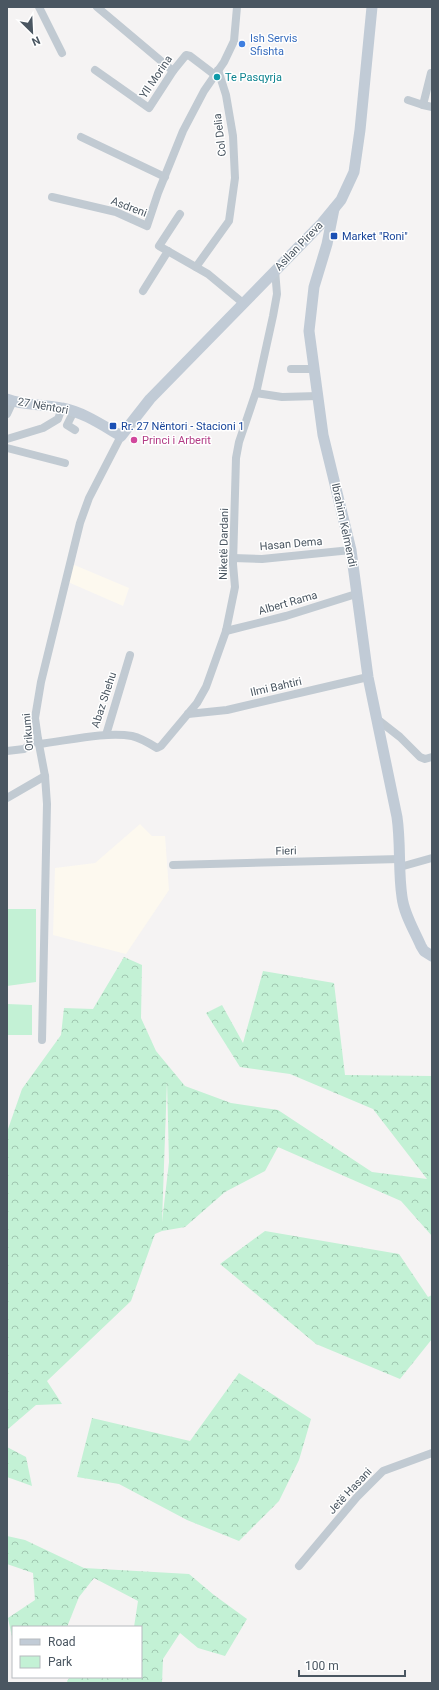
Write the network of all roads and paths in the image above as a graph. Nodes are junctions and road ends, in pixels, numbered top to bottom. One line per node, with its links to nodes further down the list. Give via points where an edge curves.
1 (39, 7): 5 (street)
2 (97, 7): 7 (street)
3 (237, 7): 8 (street, Asdreni, via 234,41)
4 (372, 7): 16 (street, Asllan Pireva, via 356,164 346,190)
5 (62, 53)
6 (95, 70): 7 (street, Yll Morina, via 149,108)
7 (173, 71): 8 (street, Yll Morina, via 183,56 188,55)
8 (216, 72): 14 (street, Asdreni, via 190,117); 19 (street, Col Delia, via 226,95 233,136 235,178 229,221)
9 (431, 74): 11 (street)
10 (408, 100): 11 (street)
11 (423, 105): 12 (street)
12 (432, 108)
13 (81, 137): 14 (street)
14 (164, 177): 15 (street, Asdreni, via 147,226 116,212)
15 (52, 197)
16 (334, 209): 20 (street, Asllan Pireva); 24 (street, Ibrahim Kelmendi, via 317,274 310,319 309,331)
17 (180, 214): 18 (street, via 159,246)
18 (168, 251): 19 (street); 21 (street)
19 (196, 267): 22 (street)
20 (275, 270): 22 (street, Asllan Pireva); 25 (street, Niketë Dardani, via 276,303)
21 (143, 291)
22 (243, 303): 32 (street, Asllan Pireva, via 150,399)
23 (291, 369): 24 (street)
24 (315, 369): 26 (street, Ibrahim Kelmendi)
25 (256, 393): 26 (street, via 282,397); 37 (street, Niketë Dardani, via 236,458)
26 (318, 396): 36 (street, Ibrahim Kelmendi, via 325,446)
27 (9, 401): 28 (street, 27 Nëntori); 30 (street)
28 (62, 408): 29 (street, 27 Nëntori); 33 (street, via 58,419 43,428)
29 (74, 411): 31 (street, via 67,425); 32 (street, 27 Nëntori)
30 (7, 414)
31 (75, 430)
32 (121, 436): 45 (street, Orikumi, via 89,498 80,523 41,682 36,718)
33 (7, 440)
34 (7, 448): 35 (street)
35 (65, 462)
36 (351, 550): 37 (street, Hasan Dema); 38 (street, Ibrahim Kelmendi)
37 (233, 558): 39 (street, Niketë Dardani, via 235,587)
38 (356, 594): 39 (street, Albert Rama, via 279,618); 41 (street, Ibrahim Kelmendi)
39 (226, 630): 42 (street, Niketë Dardani, via 206,687)
40 (130, 654): 44 (street, Abaz Shehu)
41 (368, 677): 42 (street, Ilmi Bahtiri, via 227,710); 43 (street, Ibrahim Kelmendi)
42 (188, 714): 44 (street, Niketë Dardani, via 157,748 132,736)
43 (377, 719): 47 (street, via 420,757); 51 (street, Ibrahim Kelmendi, via 397,817)
44 (106, 735): 45 (street, Abaz Shehu)
45 (38, 741): 46 (street, via 24,749); 48 (street, Orikumi)
46 (7, 751)
47 (432, 757)
48 (45, 776): 49 (street); 54 (street, Orikumi, via 47,804)
49 (7, 798)
50 (432, 858): 51 (street, Fieri)
51 (400, 863): 52 (street, Fieri); 53 (street, Ibrahim Kelmendi, via 400,884 405,909 421,946)
52 (173, 865)
53 (432, 956)
54 (42, 1040)
55 (432, 1453): 56 (street, Jetë Hasani, via 383,1471 356,1497)
56 (299, 1566)

